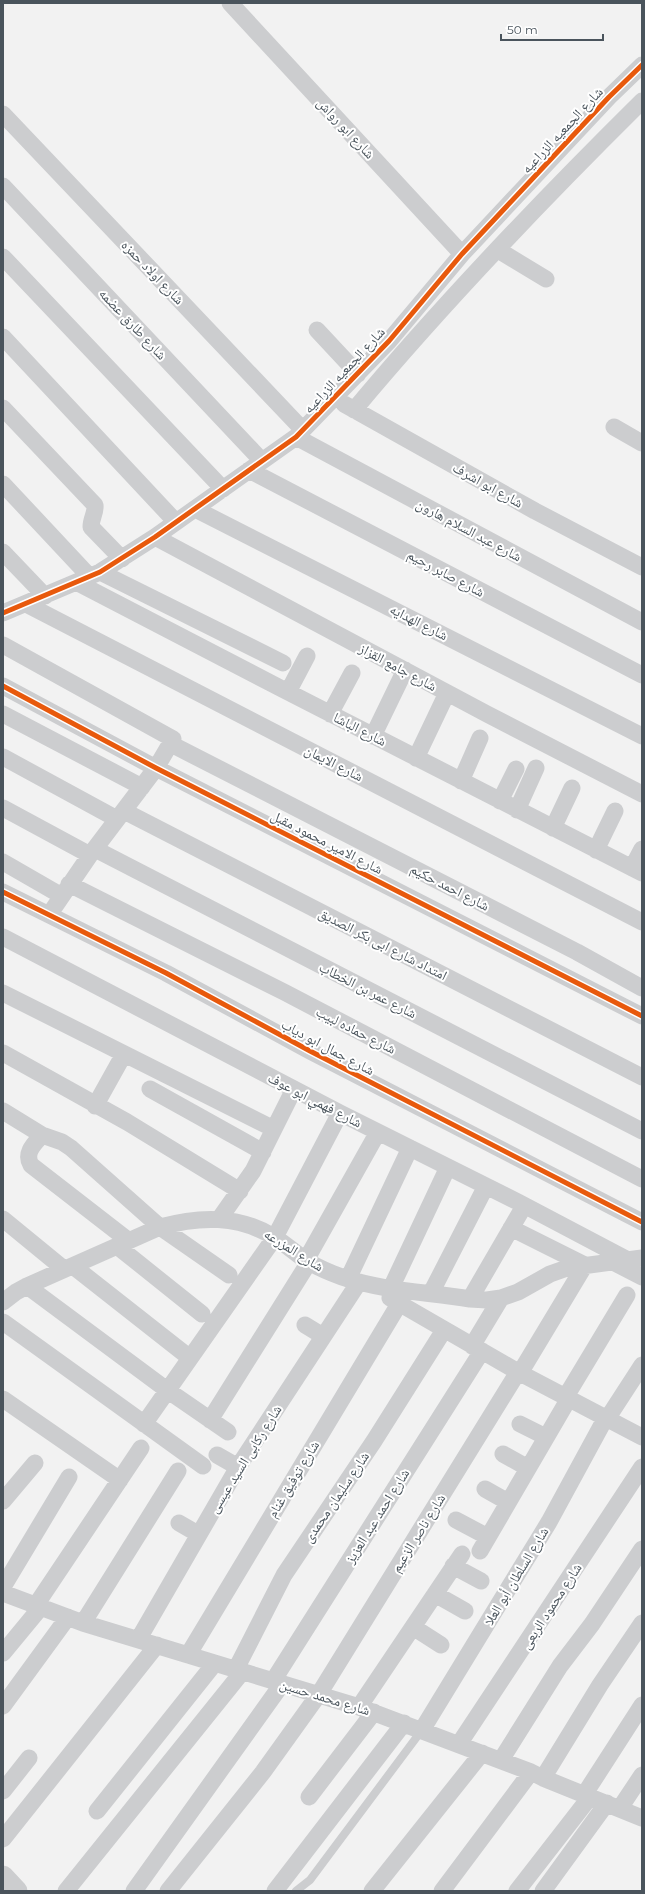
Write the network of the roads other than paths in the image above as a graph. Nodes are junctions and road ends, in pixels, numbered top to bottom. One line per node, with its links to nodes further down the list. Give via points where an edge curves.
1 (230, 3): 7 (street, شارع ابو رواش)
2 (642, 65): 7 (street, شارع الجمعيه الزراعيه)
3 (642, 101): 6 (street)
4 (3, 114): 17 (street, شارع اولاد حمزه)
5 (3, 186): 19 (street, شارع طارق عضمه)
6 (498, 250): 9 (street); 15 (street, via 390,366)
7 (462, 254): 12 (street, شارع الجمعيه الزراعيه)
8 (3, 257): 21 (street)
9 (546, 279)
10 (317, 330): 12 (street)
11 (3, 337): 23 (street)
12 (358, 374): 13 (street, شارع الجمعيه الزراعيه)
13 (335, 399): 15 (street, شارع ابو اشرف); 17 (street, شارع الجمعيه الزراعيه)
14 (3, 408): 26 (street, via 95,504 96,510 91,526)
15 (354, 410): 27 (street, شارع ابو اشرف, via 535,511)
16 (614, 427): 18 (street)
17 (300, 434): 19 (street, شارع الجمعيه الزراعيه); 32 (street, شارع عبد السلام هارون)
18 (642, 443)
19 (256, 466): 21 (street, شارع الجمعيه الزراعيه); 40 (street, شارع صابر رحيم)
20 (3, 484): 28 (street)
21 (223, 488): 22 (street, شارع الجمعيه الزراعيه)
22 (195, 509): 23 (street, شارع الجمعيه الزراعيه); 47 (street, شارع الهدايه)
23 (176, 521): 24 (street, شارع الجمعيه الزراعيه)
24 (155, 537): 26 (street, شارع الجمعيه الزراعيه); 38 (street, شارع جامع القزاز)
25 (3, 552): 29 (street)
26 (122, 559): 28 (street, شارع الجمعيه الزراعيه)
27 (642, 567)
28 (89, 577): 29 (street, شارع الجمعيه الزراعيه); 33 (street); 36 (street, شارع الباشا)
29 (46, 596): 30 (street, شارع الجمعيه الزراعيه)
30 (26, 604): 31 (street, شارع الجمعيه الزراعيه); 73 (street, شارع الايمان)
31 (3, 614)
32 (642, 622)
33 (236, 640): 36 (street); 37 (street)
34 (3, 645): 49 (street, شارع احمد حكيم)
35 (307, 656): 42 (street)
36 (224, 659): 42 (street, شارع الباشا)
37 (284, 663)
38 (405, 670): 43 (street, شارع جامع القزاز); 46 (street)
39 (352, 673): 45 (street)
40 (642, 675)
41 (3, 686): 52 (street, شارع الامير محمود مقبل)
42 (288, 692): 45 (street, شارع الباشا)
43 (447, 693): 51 (street); 58 (street, شارع جامع القزاز)
44 (3, 714): 56 (street)
45 (330, 714): 46 (street, شارع الباشا)
46 (373, 736): 51 (street, شارع الباشا)
47 (642, 736)
48 (480, 738): 55 (street)
49 (172, 741): 52 (street); 75 (street, شارع احمد حكيم)
50 (3, 757): 63 (street, امتداد شارع ابى بكر الصديق)
51 (416, 758): 55 (street, شارع الباشا)
52 (156, 768): 56 (street); 77 (street, شارع الامير محمود مقبل)
53 (536, 768): 61 (street)
54 (516, 769): 59 (street)
55 (460, 781): 59 (street, شارع الباشا)
56 (142, 788): 63 (street)
57 (572, 788): 64 (street)
58 (642, 794)
59 (500, 801): 61 (street, شارع الباشا)
60 (3, 808): 67 (street, شارع عمر بن الخطاب)
61 (517, 810): 64 (street, شارع الباشا)
62 (615, 811): 66 (street)
63 (120, 815): 67 (street); 80 (street, امتداد شارع ابى بكر الصديق)
64 (553, 828): 66 (street, شارع الباشا)
65 (642, 849): 69 (street)
66 (596, 850): 69 (street, شارع الباشا)
67 (92, 852): 70 (street); 87 (street, شارع عمر بن الخطاب)
68 (3, 862): 70 (street, شارع حماده لبيب)
69 (637, 871)
70 (66, 890): 72 (street); 93 (street, شارع حماده لبيب, via 284,992)
71 (3, 892): 72 (street, شارع جمال ابو دياب)
72 (50, 915): 99 (street, شارع جمال ابو دياب)
73 (642, 922)
74 (3, 938): 82 (street, شارع فهمي ابو عوف)
75 (642, 988)
76 (3, 992): 79 (street)
77 (642, 1016)
78 (3, 1053): 83 (street)
79 (124, 1054): 83 (street); 86 (street)
80 (642, 1077)
81 (150, 1089): 91 (street)
82 (294, 1089): 85 (street, شارع فهمي ابو عوف); 86 (street)
83 (95, 1106): 95 (street, via 127,1122)
84 (3, 1111): 89 (street)
85 (340, 1113): 88 (street, شارع فهمي ابو عوف); 102 (street)
86 (274, 1129): 91 (street)
87 (642, 1131)
88 (378, 1132): 90 (street, شارع فهمي ابو عوف); 105 (street)
89 (42, 1135): 100 (street, via 71,1148); 103 (street, via 28,1154 31,1165)
90 (410, 1148): 92 (street, شارع فهمي ابو عوف); 110 (street, شارع ركابى السيد عيسى)
91 (263, 1152): 95 (street)
92 (448, 1167): 94 (street, شارع فهمي ابو عوف); 112 (street)
93 (642, 1179)
94 (486, 1186): 96 (street, شارع فهمي ابو عوف); 113 (street)
95 (240, 1191): 97 (street)
96 (524, 1206): 101 (street); 104 (street, شارع فهمي ابو عوف)
97 (220, 1218): 100 (street, شارع المزرعه, via 182,1221); 102 (street, شارع المزرعه, via 253,1226)
98 (3, 1219): 107 (street)
99 (642, 1222)
100 (160, 1227): 103 (street, شارع المزرعه); 108 (street)
101 (511, 1228): 106 (street); 116 (street)
102 (275, 1238): 105 (street, شارع المزرعه); 125 (street)
103 (123, 1244): 107 (street, شارع المزرعه); 119 (street)
104 (628, 1260): 106 (street, شارع المزرعه); 109 (street, شارع فهمي ابو عوف)
105 (307, 1261): 110 (street, شارع المزرعه); 132 (street)
106 (585, 1265): 115 (street, شارع المزرعه, via 550,1274 518,1292); 127 (street, شارع ناصر الزعيم)
107 (69, 1268): 111 (street, شارع المزرعه); 125 (street)
108 (229, 1275)
109 (642, 1277)
110 (358, 1282): 112 (street, شارع المزرعه); 118 (street); 123 (street, شارع ركابى السيد عيسى)
111 (27, 1286): 117 (street, شارع المزرعه); 128 (street)
112 (391, 1288): 113 (street, شارع المزرعه)
113 (431, 1293): 116 (street, شارع المزرعه)
114 (627, 1295): 130 (street)
115 (501, 1298): 116 (street, شارع المزرعه); 124 (street, شارع احمد عبد العزيز)
116 (470, 1299)
117 (3, 1302)
118 (400, 1304): 122 (street); 169 (street, شارع توفيق غنام)
119 (202, 1314)
120 (3, 1322): 133 (street)
121 (305, 1325): 123 (street)
122 (444, 1330): 124 (street); 171 (street, شارع سليمان محمدى, via 284,1575)
123 (323, 1336): 143 (street, شارع ركابى السيد عيسى)
124 (477, 1349): 127 (street); 172 (street, شارع احمد عبد العزيز)
125 (190, 1358): 128 (street)
126 (642, 1365): 131 (street, شارع السلطان أبو العلا)
127 (519, 1373): 130 (street); 173 (street, شارع ناصر الزعيم)
128 (168, 1390): 132 (street); 133 (street)
129 (3, 1399): 148 (street)
130 (566, 1399): 131 (street); 136 (street)
131 (606, 1419): 137 (street); 179 (street, شارع السلطان أبو العلا, via 549,1522)
132 (210, 1420): 135 (street)
133 (144, 1424): 142 (street)
134 (520, 1424): 136 (street)
135 (228, 1432)
136 (546, 1437): 145 (street)
137 (642, 1437)
138 (141, 1448): 148 (street)
139 (503, 1454): 145 (street)
140 (217, 1455): 143 (street)
141 (35, 1463): 150 (street)
142 (203, 1466)
143 (238, 1467): 154 (street, شارع ركابى السيد عيسى)
144 (642, 1467): 180 (street, شارع محمود الربعى)
145 (528, 1468): 151 (street)
146 (178, 1471): 162 (street)
147 (69, 1477): 157 (street)
148 (120, 1480): 160 (street)
149 (485, 1489): 151 (street)
150 (3, 1501)
151 (508, 1502): 152 (street, via 484,1544)
152 (456, 1520)
153 (179, 1523): 154 (street)
154 (198, 1534): 165 (street, شارع ركابى السيد عيسى)
155 (642, 1549): 183 (street, via 592,1624 560,1666)
156 (481, 1581): 159 (street, via 458,1560)
157 (3, 1587)
158 (3, 1593): 160 (street, شارع محمد حسين)
159 (435, 1594): 161 (street); 164 (street)
160 (38, 1606): 162 (street, شارع محمد حسين); 168 (street)
161 (465, 1611)
162 (76, 1620): 165 (street, شارع محمد حسين); 175 (street)
163 (642, 1623): 184 (street)
164 (413, 1627): 167 (street); 176 (street)
165 (138, 1640): 166 (street, شارع محمد حسين)
166 (157, 1645): 169 (street, شارع محمد حسين); 192 (street)
167 (441, 1645)
168 (3, 1654)
169 (188, 1655): 170 (street, شارع محمد حسين)
170 (215, 1663): 171 (street, شارع محمد حسين); 190 (street)
171 (239, 1670): 172 (street, شارع محمد حسين); 195 (street, شارع سليمان محمدى)
172 (278, 1682): 173 (street, شارع محمد حسين); 196 (street, شارع احمد عبد العزيز)
173 (318, 1694): 176 (street, شارع محمد حسين); 197 (street, شارع ناصر الزعيم, via 263,1772)
174 (642, 1705): 187 (street)
175 (3, 1706)
176 (358, 1707): 177 (street, شارع محمد حسين)
177 (374, 1712): 178 (street, شارع محمد حسين); 188 (street)
178 (404, 1723): 179 (street, شارع محمد حسين); 198 (street)
179 (422, 1730): 180 (street, شارع محمد حسين); 199 (lane, via 310,1880)
180 (459, 1744): 181 (street, شارع محمد حسين)
181 (482, 1753): 183 (street, شارع محمد حسين); 200 (street)
182 (29, 1758): 186 (street)
183 (501, 1760): 184 (street, شارع محمد حسين)
184 (537, 1775): 187 (street, شارع محمد حسين); 201 (street)
185 (642, 1775): 189 (street)
186 (3, 1791)
187 (587, 1796): 189 (street, شارع محمد حسين); 202 (street)
188 (309, 1797)
189 (613, 1806): 191 (street, شارع محمد حسين); 203 (street)
190 (97, 1811)
191 (642, 1818)
192 (3, 1839)
193 (3, 1876): 194 (street)
194 (17, 1891)
195 (66, 1891)
196 (134, 1891)
197 (168, 1891)
198 (275, 1891)
199 (296, 1891)
200 (372, 1891)
201 (442, 1891)
202 (517, 1891)
203 (544, 1891)

